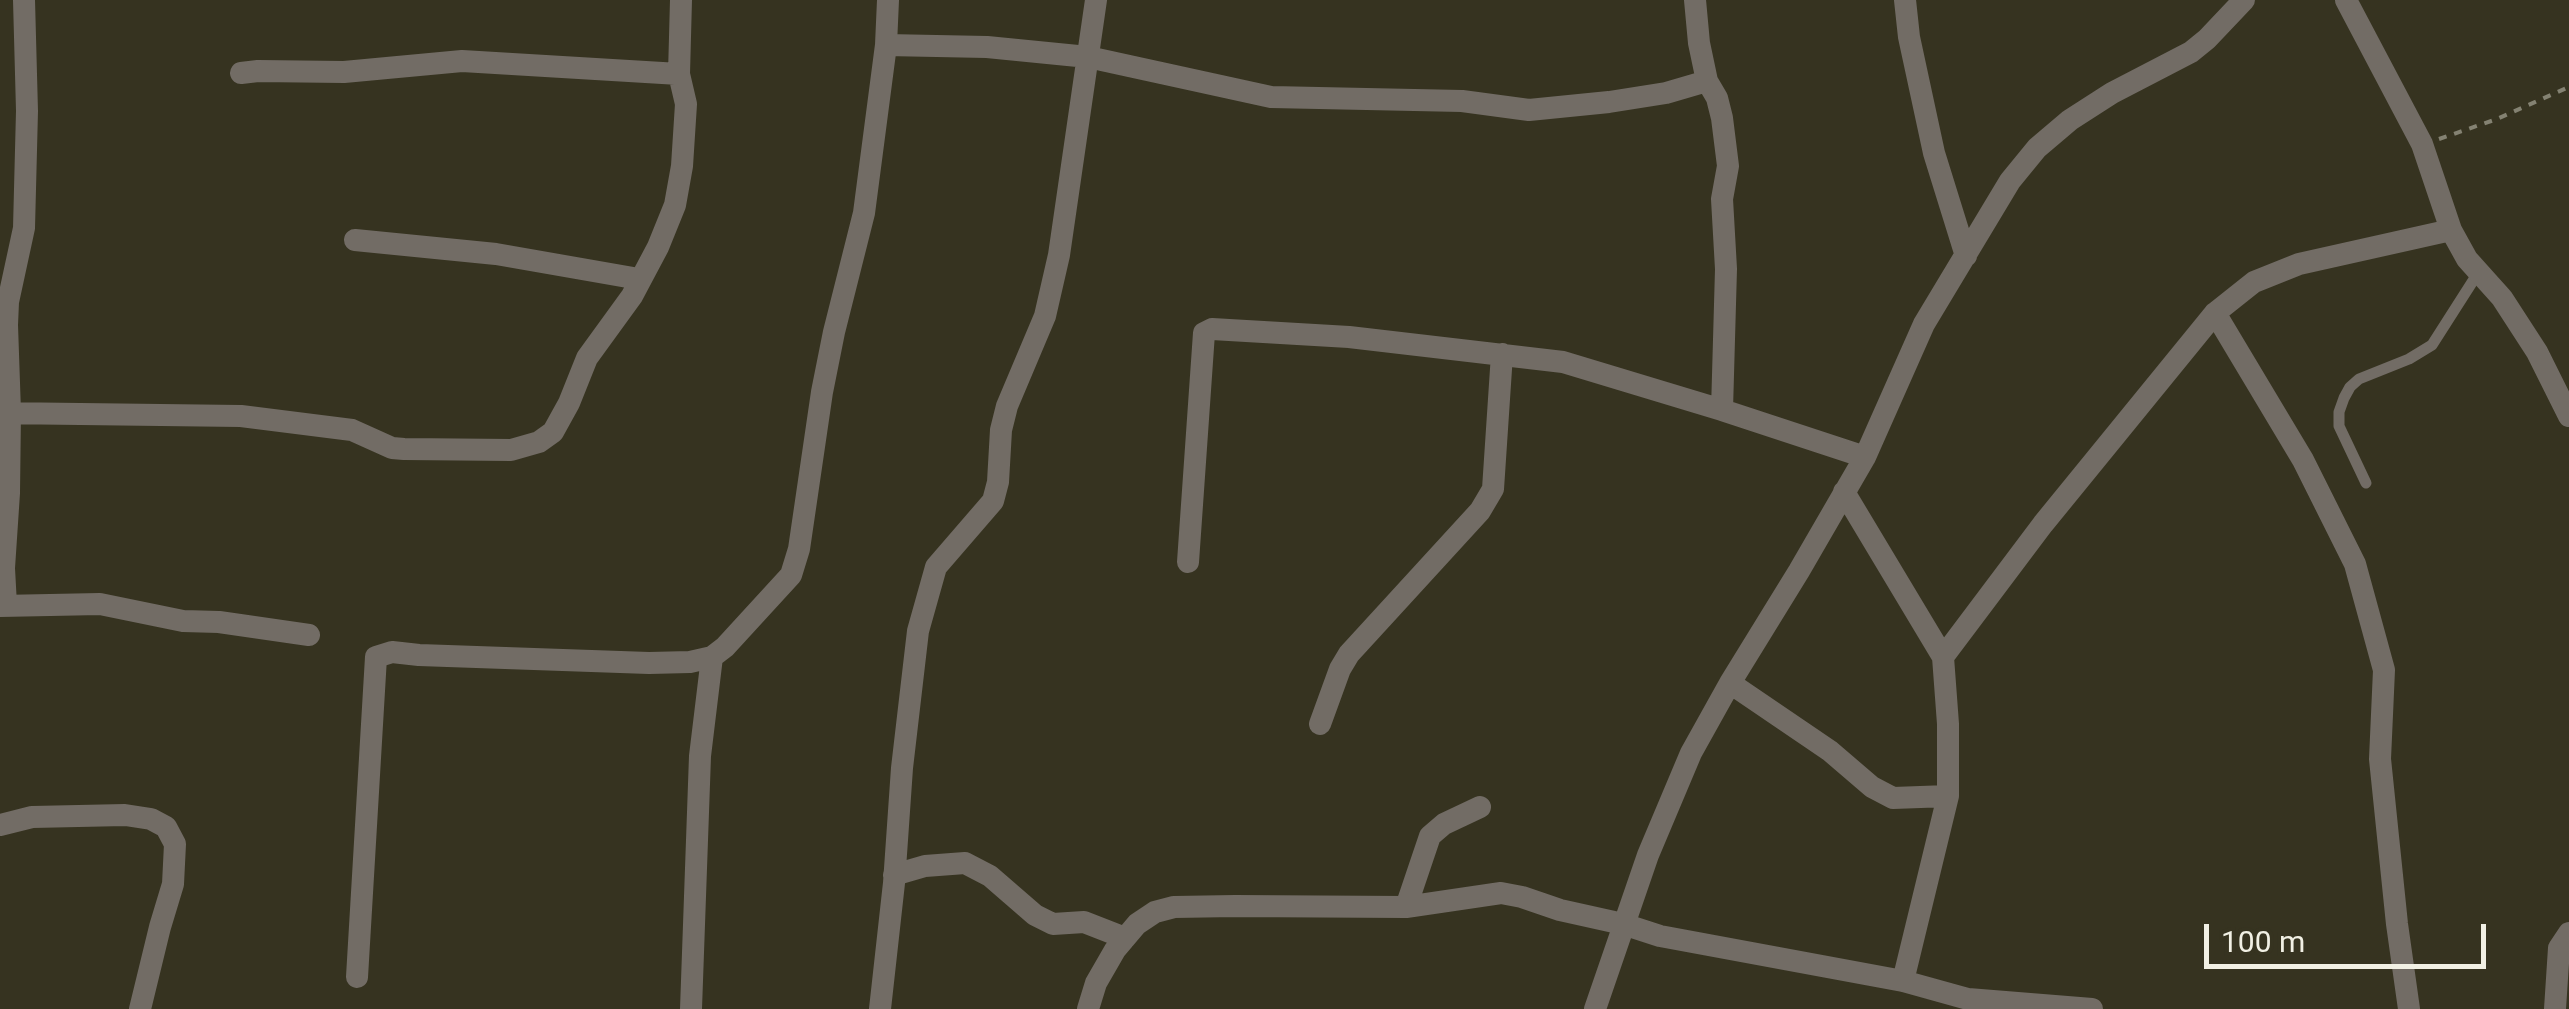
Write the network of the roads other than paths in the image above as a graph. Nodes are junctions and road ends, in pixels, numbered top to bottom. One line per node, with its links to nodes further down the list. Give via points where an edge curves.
1 (24, 0): 19 (street, via 24,228)
2 (681, 0): 12 (street)
3 (888, 0): 9 (street)
4 (1096, 0): 10 (street)
5 (1695, 0): 13 (street)
6 (1904, 0): 16 (street, via 1934,154)
7 (2244, 0): 16 (street, via 2192,52 2112,93 2037,148)
8 (2346, 0): 14 (street, via 2422,144)
9 (886, 44): 10 (street); 31 (street, via 864,213 822,392 795,566)
10 (1088, 57): 13 (street, via 1272,96 1462,101 1529,110 1666,93); 38 (street, via 1059,256 1045,316 1007,406 993,501 936,567 918,631)
11 (242, 73): 12 (street, via 462,61)
12 (679, 74): 18 (street, via 686,104 675,205)
13 (1708, 81): 22 (street, via 1722,118 1728,166 1722,199)
14 (2451, 230): 17 (street); 20 (street, via 2299,264 2254,282)
15 (355, 240): 18 (street, via 496,254)
16 (1966, 256): 25 (street, via 1924,324)
17 (2478, 273): 24 (street, via 2537,352); 26 (lane, via 2432,345 2359,379 2344,398 2339,426)
18 (639, 280): 23 (street, via 588,358 553,432 512,450 404,450 352,430 241,416)
19 (4, 300): 23 (street)
20 (2216, 314): 32 (street); 53 (street, via 2303,460 2354,564 2370,617 2384,670 2380,759)
21 (1502, 354): 22 (street, via 1580,366); 28 (street, via 1207,330); 34 (street, via 1492,489 1480,511 1349,654)
22 (1722, 410): 25 (street)
23 (5, 412): 29 (street, via 10,492)
24 (2569, 416)
25 (1865, 457): 27 (street)
26 (2366, 483)
27 (1844, 492): 32 (street); 33 (street)
28 (1188, 562)
29 (3, 606): 30 (street, via 100,604)
30 (309, 635)
31 (712, 657): 43 (street, via 649,663 392,652 376,657); 48 (street, via 700,756)
32 (1943, 657): 35 (street)
33 (1730, 682): 35 (street, via 1893,798); 40 (street, via 1690,753)
34 (1320, 724)
35 (1948, 796): 44 (street)
36 (1480, 807): 39 (street, via 1430,836)
37 (0, 825): 47 (street, via 32,817 125,815 166,827 175,844 173,884)
38 (894, 875): 42 (street, via 965,863 1054,924 1084,922); 49 (street)
39 (1406, 907): 40 (street, via 1501,892); 42 (street, via 1174,907 1155,912)
40 (1623, 924): 44 (street); 51 (street)
41 (2569, 933): 46 (street, via 2558,948)
42 (1125, 938): 50 (street)
43 (357, 977)
44 (1903, 981): 45 (street)
45 (1968, 1004): 52 (street)
46 (2555, 1008)
47 (140, 1009)
48 (690, 1009)
49 (880, 1009)
50 (1088, 1009)
51 (1594, 1009)
52 (2092, 1009)
53 (2409, 1009)

